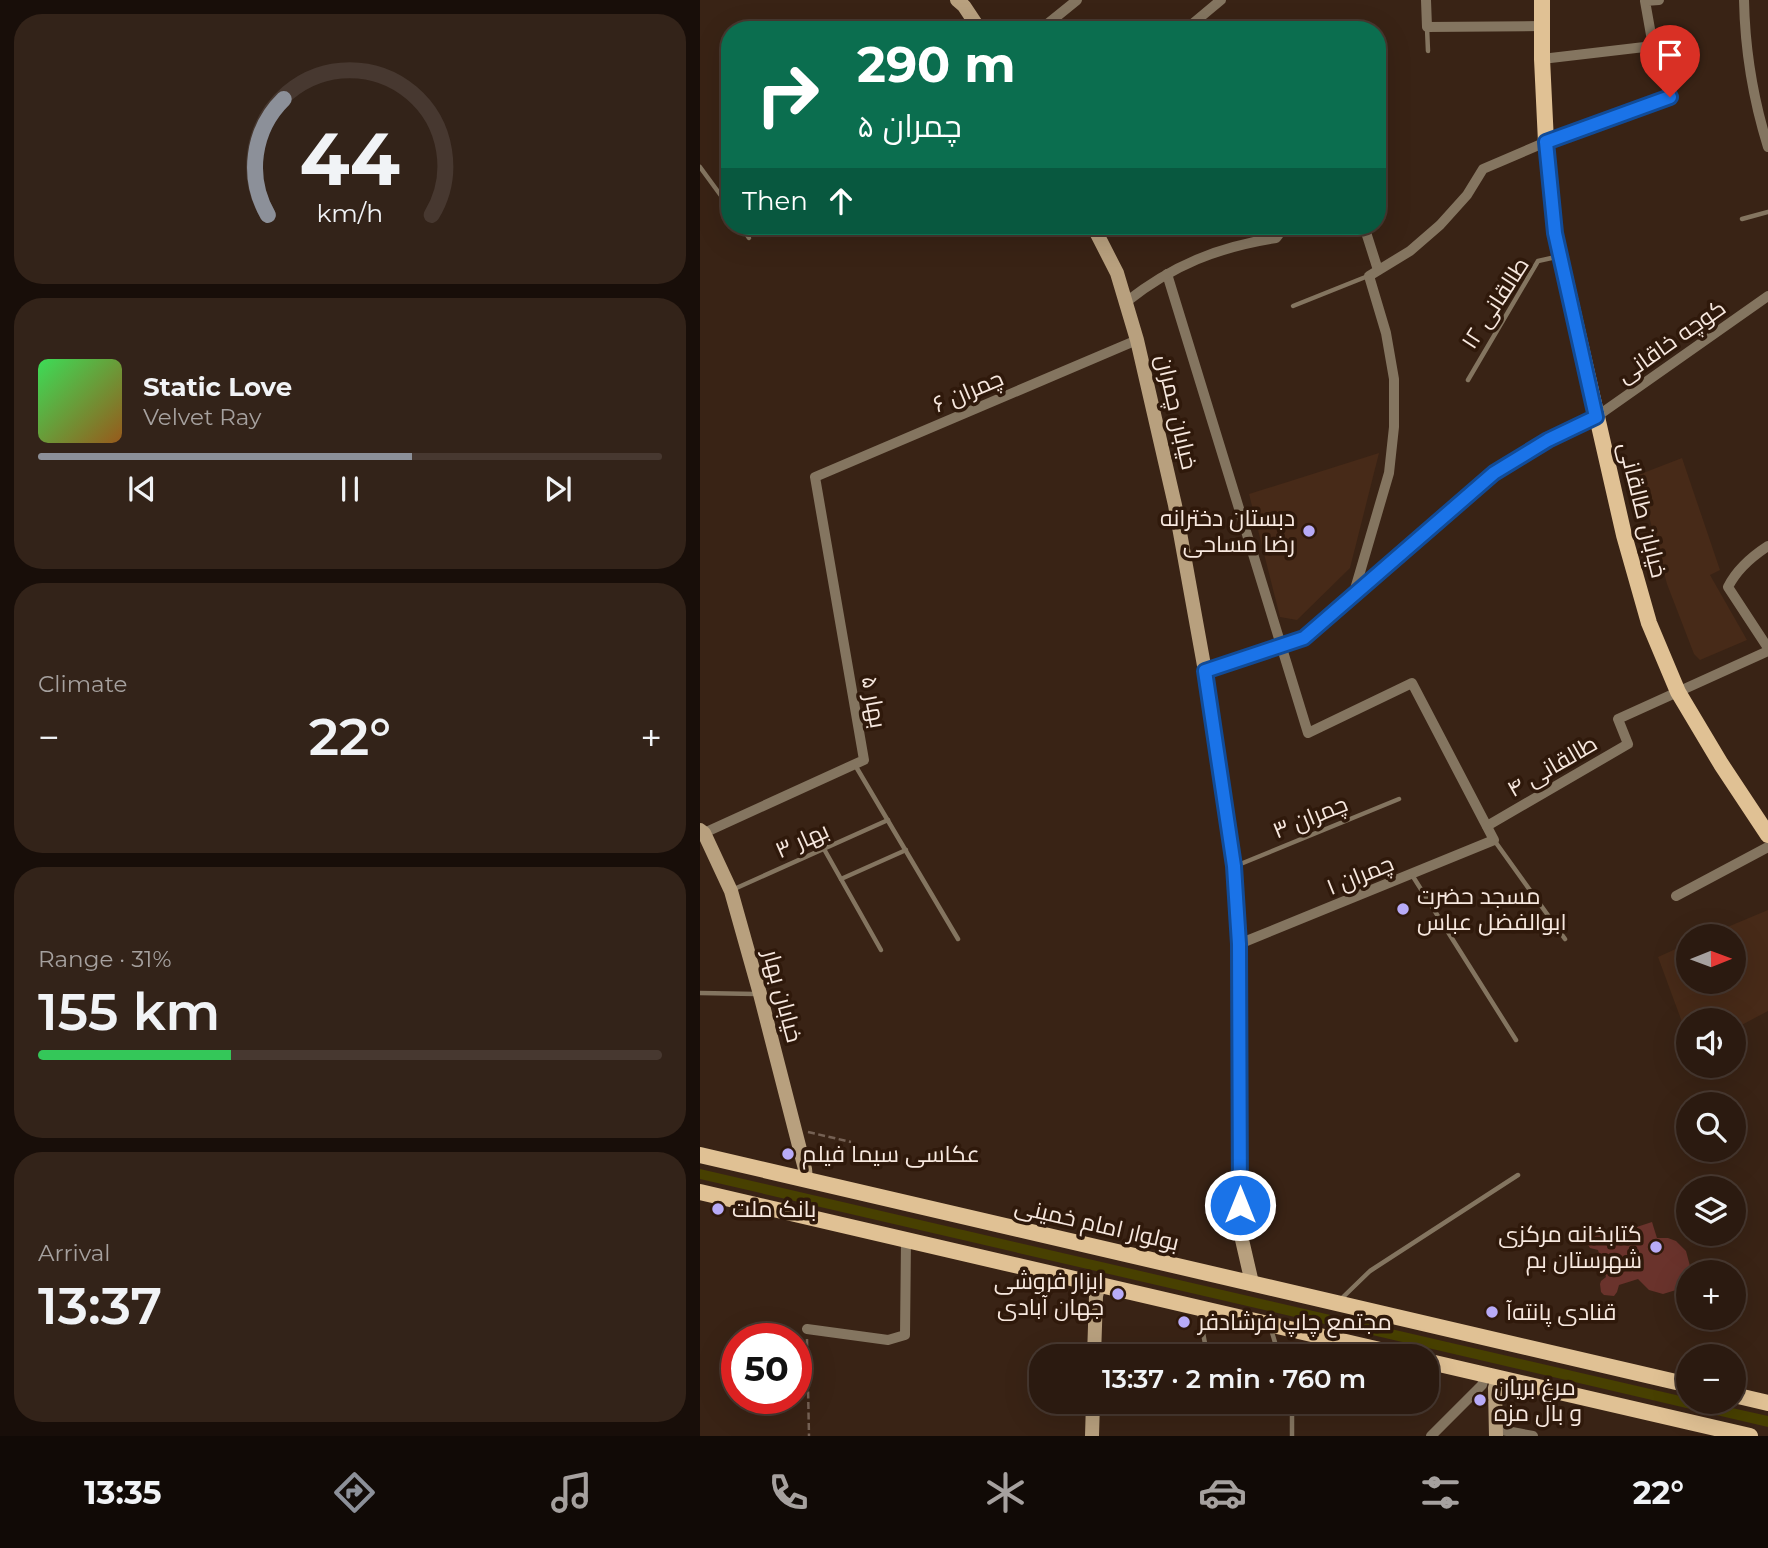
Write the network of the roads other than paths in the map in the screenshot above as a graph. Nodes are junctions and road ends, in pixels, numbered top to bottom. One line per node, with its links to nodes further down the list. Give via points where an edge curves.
1 (957, 0): 8 (main road)
2 (1077, 0): 9 (street)
3 (1221, 0): 10 (street)
4 (1426, 0): 12 (street)
5 (1542, 0): 11 (main road, خیابان طالقانی)
6 (1659, 0): 13 (street, via 1645,1)
7 (1744, 0): 17 (street, via 1752,86)
8 (974, 21)
9 (1051, 21)
10 (1196, 21)
11 (1542, 26): 12 (street); 15 (main road, خیابان طالقانی)
12 (1427, 27): 14 (lane)
13 (1653, 46): 15 (street); 16 (street, via 1670,97)
14 (1428, 51)
15 (1542, 59): 16 (main road, خیابان طالقانی)
16 (1546, 142): 25 (main road, خیابان طالقانی); 26 (street, via 1483,169 1440,225)
17 (1768, 147)
18 (700, 167): 19 (lane)
19 (721, 196)
20 (1768, 212): 21 (lane)
21 (1742, 219)
22 (1098, 235): 29 (main road, خیابان چمران)
23 (1278, 235): 27 (street, via 1211,253)
24 (1366, 235): 26 (street)
25 (1560, 256): 32 (lane, طالقانی ۱۲, via 1538,261); 33 (main road, خیابان طالقانی)
26 (1374, 273): 30 (lane); 36 (street, via 1394,379 1394,427 1389,473)
27 (1167, 274): 29 (street); 37 (street)
28 (1768, 296): 33 (street, کوچه خاقانی)
29 (1126, 302): 31 (main road, خیابان چمران)
30 (1293, 306)
31 (1138, 340): 34 (street, چمران ۶); 39 (main road, خیابان چمران, via 1175,505)
32 (1468, 380)
33 (1596, 417): 36 (street, کوچه خاقانی, via 1494,473); 40 (main road, خیابان طالقانی, via 1649,623)
34 (814, 477): 41 (street, بهار ۵, via 864,760)
35 (1768, 546): 38 (street, via 1752,556 1728,587)
36 (1353, 596): 37 (street, کوچه خاقانی, via 1304,638)
37 (1281, 646): 39 (street, کوچه خاقانی); 44 (street, via 1308,733 1412,683)
38 (1768, 649): 40 (street)
39 (1205, 671): 51 (main road, خیابان چمران)
40 (1678, 692): 44 (street, طالقانی ۴, via 1618,719 1628,744); 46 (main road, خیابان طالقانی)
41 (855, 764): 43 (lane); 45 (street)
42 (1399, 799): 51 (lane, چمران ۳)
43 (888, 820): 49 (lane, بهار ۳); 50 (lane)
44 (1487, 826): 47 (street)
45 (702, 832): 54 (main road, خیابان بهار)
46 (1768, 835)
47 (1494, 840): 52 (street, چمران ۱); 57 (lane)
48 (1768, 847): 55 (street)
49 (824, 849): 53 (lane); 54 (lane, بهار ۳)
50 (906, 850): 53 (lane); 56 (lane)
51 (1234, 866): 58 (main road, خیابان چمران)
52 (1411, 874): 58 (street, چمران ۱); 62 (lane)
53 (841, 879): 59 (lane)
54 (731, 891): 61 (main road, خیابان بهار)
55 (1676, 896)
56 (958, 939)
57 (1565, 939)
58 (1239, 944): 68 (main road, خیابان چمران, via 1240,1231)
59 (881, 950)
60 (700, 993): 61 (lane)
61 (760, 994): 65 (main road, خیابان بهار)
62 (1516, 1040)
63 (700, 1155): 65 (main road, بولوار امام خمینی)
64 (1518, 1175): 70 (lane, via 1370,1271)
65 (806, 1180): 68 (main road, بولوار امام خمینی)
66 (700, 1192): 67 (main road)
67 (906, 1240): 69 (main road); 73 (street, via 905,1335 888,1340)
68 (1252, 1283): 70 (main road, بولوار امام خمینی)
69 (1099, 1285): 71 (main road); 74 (main road)
70 (1336, 1303): 80 (main road, بولوار امام خمینی)
71 (1198, 1308): 72 (main road); 75 (lane)
72 (1270, 1325): 76 (lane); 77 (main road)
73 (812, 1330)
74 (1094, 1344)
75 (1205, 1344)
76 (1276, 1344)
77 (1353, 1344)
78 (1439, 1364): 79 (main road)
79 (1491, 1376): 85 (main road, via 1496,1388); 86 (main road); 89 (street)
80 (1676, 1382)
81 (1746, 1398): 82 (main road)
82 (1768, 1403)
83 (1093, 1414): 87 (main road)
84 (1292, 1414): 88 (lane)
85 (1496, 1433): 90 (street)
86 (1744, 1435)
87 (1092, 1436)
88 (1292, 1436)
89 (1431, 1436)
90 (1533, 1436)

